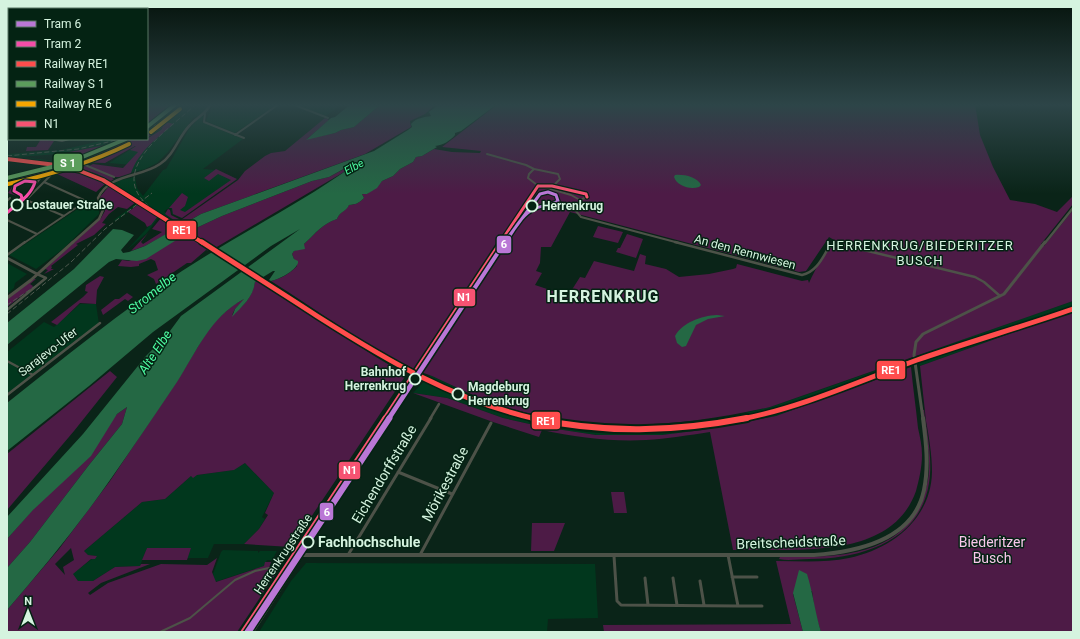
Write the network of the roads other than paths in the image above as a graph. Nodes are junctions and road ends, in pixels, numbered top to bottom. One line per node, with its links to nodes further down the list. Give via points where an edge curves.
1 (182, 134): 23 (main road, via 163,162 104,188 99,195 103,210 99,219)
2 (235, 135): 3 (street)
3 (244, 138)
4 (487, 154): 5 (street, via 525,164)
5 (534, 169): 9 (street, via 528,178); 10 (street, via 559,174 560,180)
6 (54, 172): 8 (street)
7 (114, 177): 12 (street, via 85,165 72,164 42,176)
8 (44, 182): 13 (street); 18 (street, via 86,200)
9 (540, 186): 10 (street); 14 (street); 35 (street, Herrenkrugstraße)
10 (552, 186): 14 (street, via 587,195 585,199)
11 (10, 198): 15 (street)
12 (24, 198): 13 (street); 17 (street)
13 (27, 199): 18 (street)
14 (580, 200): 24 (street, An den Rennwiesen, via 575,210 581,217 796,275 810,274 830,246 839,244 975,277 985,282)
15 (7, 201)
16 (1073, 208): 24 (street, Breitscheidstraße, via 1007,291)
17 (7, 213)
18 (64, 216): 20 (street)
19 (7, 220): 20 (street)
20 (38, 234): 21 (street)
21 (7, 255)
22 (7, 258): 23 (street)
23 (37, 274): 25 (main road); 26 (street, via 46,278)
24 (1000, 296): 36 (street, Breitscheidstraße, via 927,332 915,345 927,475 918,505 901,527 878,543 848,552 814,555)
25 (7, 298)
26 (7, 310)
27 (100, 323): 29 (street, Sarajevo-Ufer)
28 (7, 361): 29 (street)
29 (33, 375): 30 (street, Sarajevo-Ufer)
30 (7, 395)
31 (439, 404): 33 (street, Eichendorffstraße)
32 (491, 423): 34 (street, Mörikestraße)
33 (398, 472): 34 (street); 38 (street, Eichendorffstraße)
34 (452, 494): 39 (street, Mörikestraße)
35 (294, 555): 37 (street, Breitscheidstraße); 53 (street, Herrenkrugstraße)
36 (728, 555): 40 (street, Breitscheidstraße); 42 (street)
37 (301, 556): 38 (street, Breitscheidstraße); 54 (street, Herrenkrugstraße)
38 (347, 556): 39 (street, Breitscheidstraße)
39 (420, 556): 40 (street, Breitscheidstraße)
40 (614, 556): 47 (street, via 618,603)
41 (269, 568): 52 (street, via 249,572 234,579 193,616)
42 (732, 577): 43 (street); 50 (street)
43 (757, 577)
44 (645, 578): 47 (street)
45 (673, 578): 48 (street)
46 (700, 581): 49 (street)
47 (648, 605): 48 (street)
48 (676, 605): 49 (street)
49 (704, 606): 50 (street)
50 (738, 606): 51 (street)
51 (762, 606)
52 (160, 632)
53 (243, 632)
54 (252, 632)

